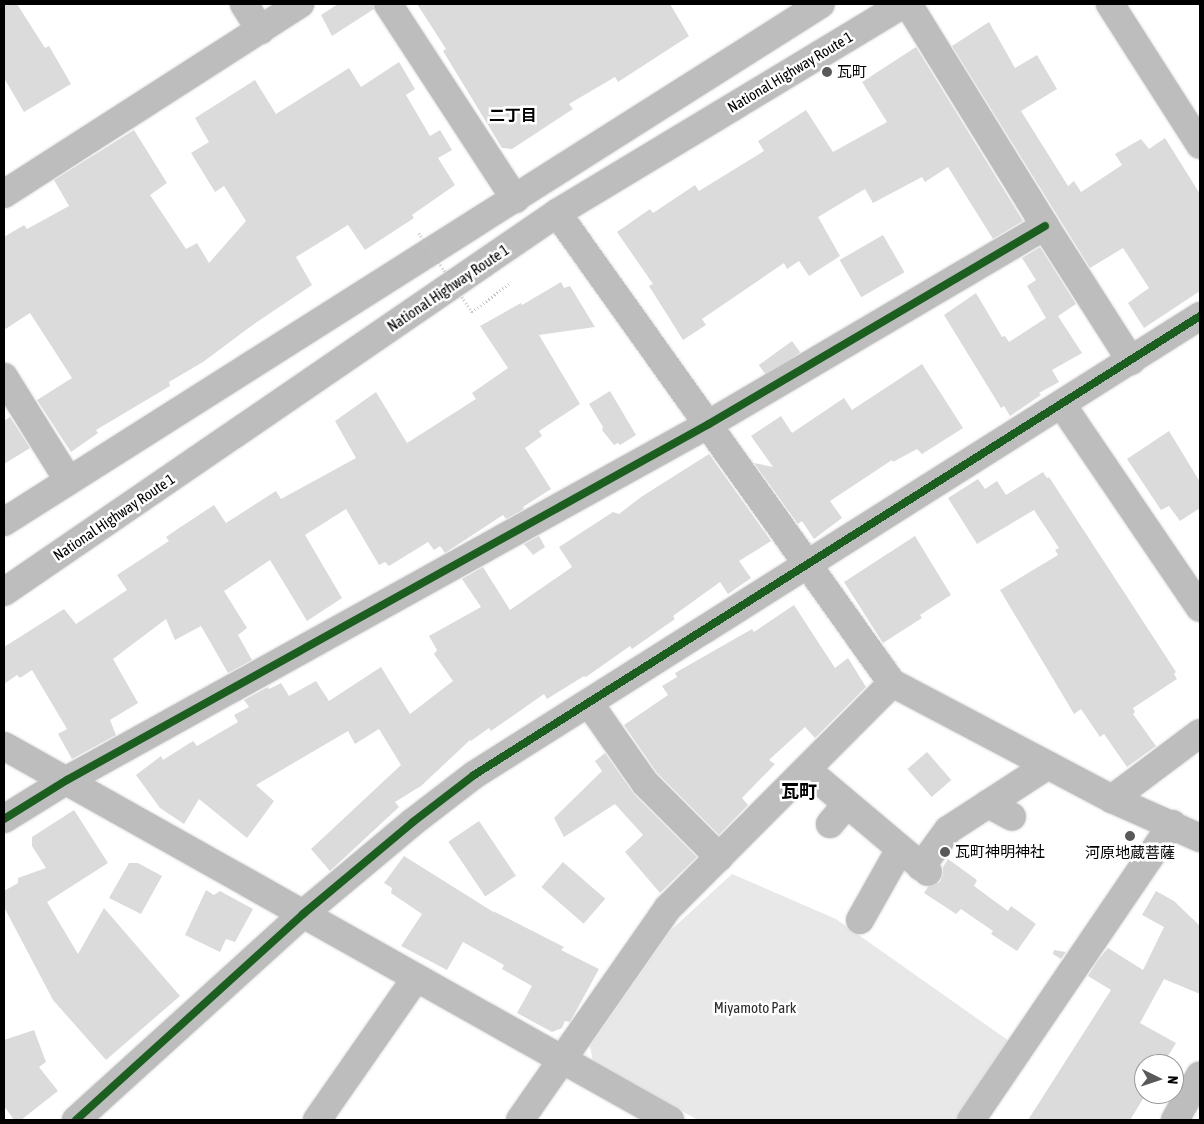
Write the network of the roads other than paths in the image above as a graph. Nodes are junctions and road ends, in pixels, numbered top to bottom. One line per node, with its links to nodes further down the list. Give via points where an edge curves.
1 (244, 4): 7 (main road)
2 (300, 4): 7 (main road)
3 (388, 4): 10 (main road)
4 (822, 4): 10 (main road)
5 (906, 4): 11 (main road, National Highway Route 1); 12 (main road)
6 (1110, 4): 8 (main road)
7 (260, 30): 9 (main road)
8 (1200, 145)
9 (4, 194)
10 (515, 199): 18 (main road)
11 (556, 213): 17 (main road); 21 (main road, National Highway Route 1)
12 (1045, 226): 14 (main road); 17 (main road)
13 (1200, 316): 14 (main road)
14 (1131, 362): 16 (main road)
15 (4, 377): 18 (main road)
16 (1062, 405): 20 (main road); 22 (main road)
17 (709, 424): 20 (main road); 29 (main road)
18 (68, 480): 19 (main road)
19 (4, 522)
20 (807, 566): 23 (main road); 24 (main road)
21 (4, 592)
22 (1200, 608)
23 (892, 683): 27 (main road); 28 (main road)
24 (589, 703): 37 (main road, via 644,783); 38 (main road, via 474,775)
25 (1200, 733): 30 (main road)
26 (4, 746): 29 (main road)
27 (1048, 765): 30 (main road); 31 (main road)
28 (807, 770): 36 (main road, via 839,814); 37 (main road)
29 (67, 780): 33 (main road); 38 (main road)
30 (1112, 799): 34 (main road)
31 (988, 804): 32 (main road); 36 (main road, via 948,830 925,870)
32 (1012, 817)
33 (4, 819)
34 (1172, 824): 35 (main road); 47 (main road)
35 (1200, 838)
36 (900, 849): 39 (main road)
37 (719, 857): 41 (main road, via 668,908)
38 (303, 914): 40 (main road); 43 (main road)
39 (860, 920)
40 (416, 978): 41 (main road); 44 (main road)
41 (561, 1061): 45 (main road); 46 (main road)
42 (1200, 1075): 48 (main road)
43 (76, 1120)
44 (318, 1120)
45 (520, 1120)
46 (670, 1120)
47 (970, 1120)
48 (1175, 1120)

